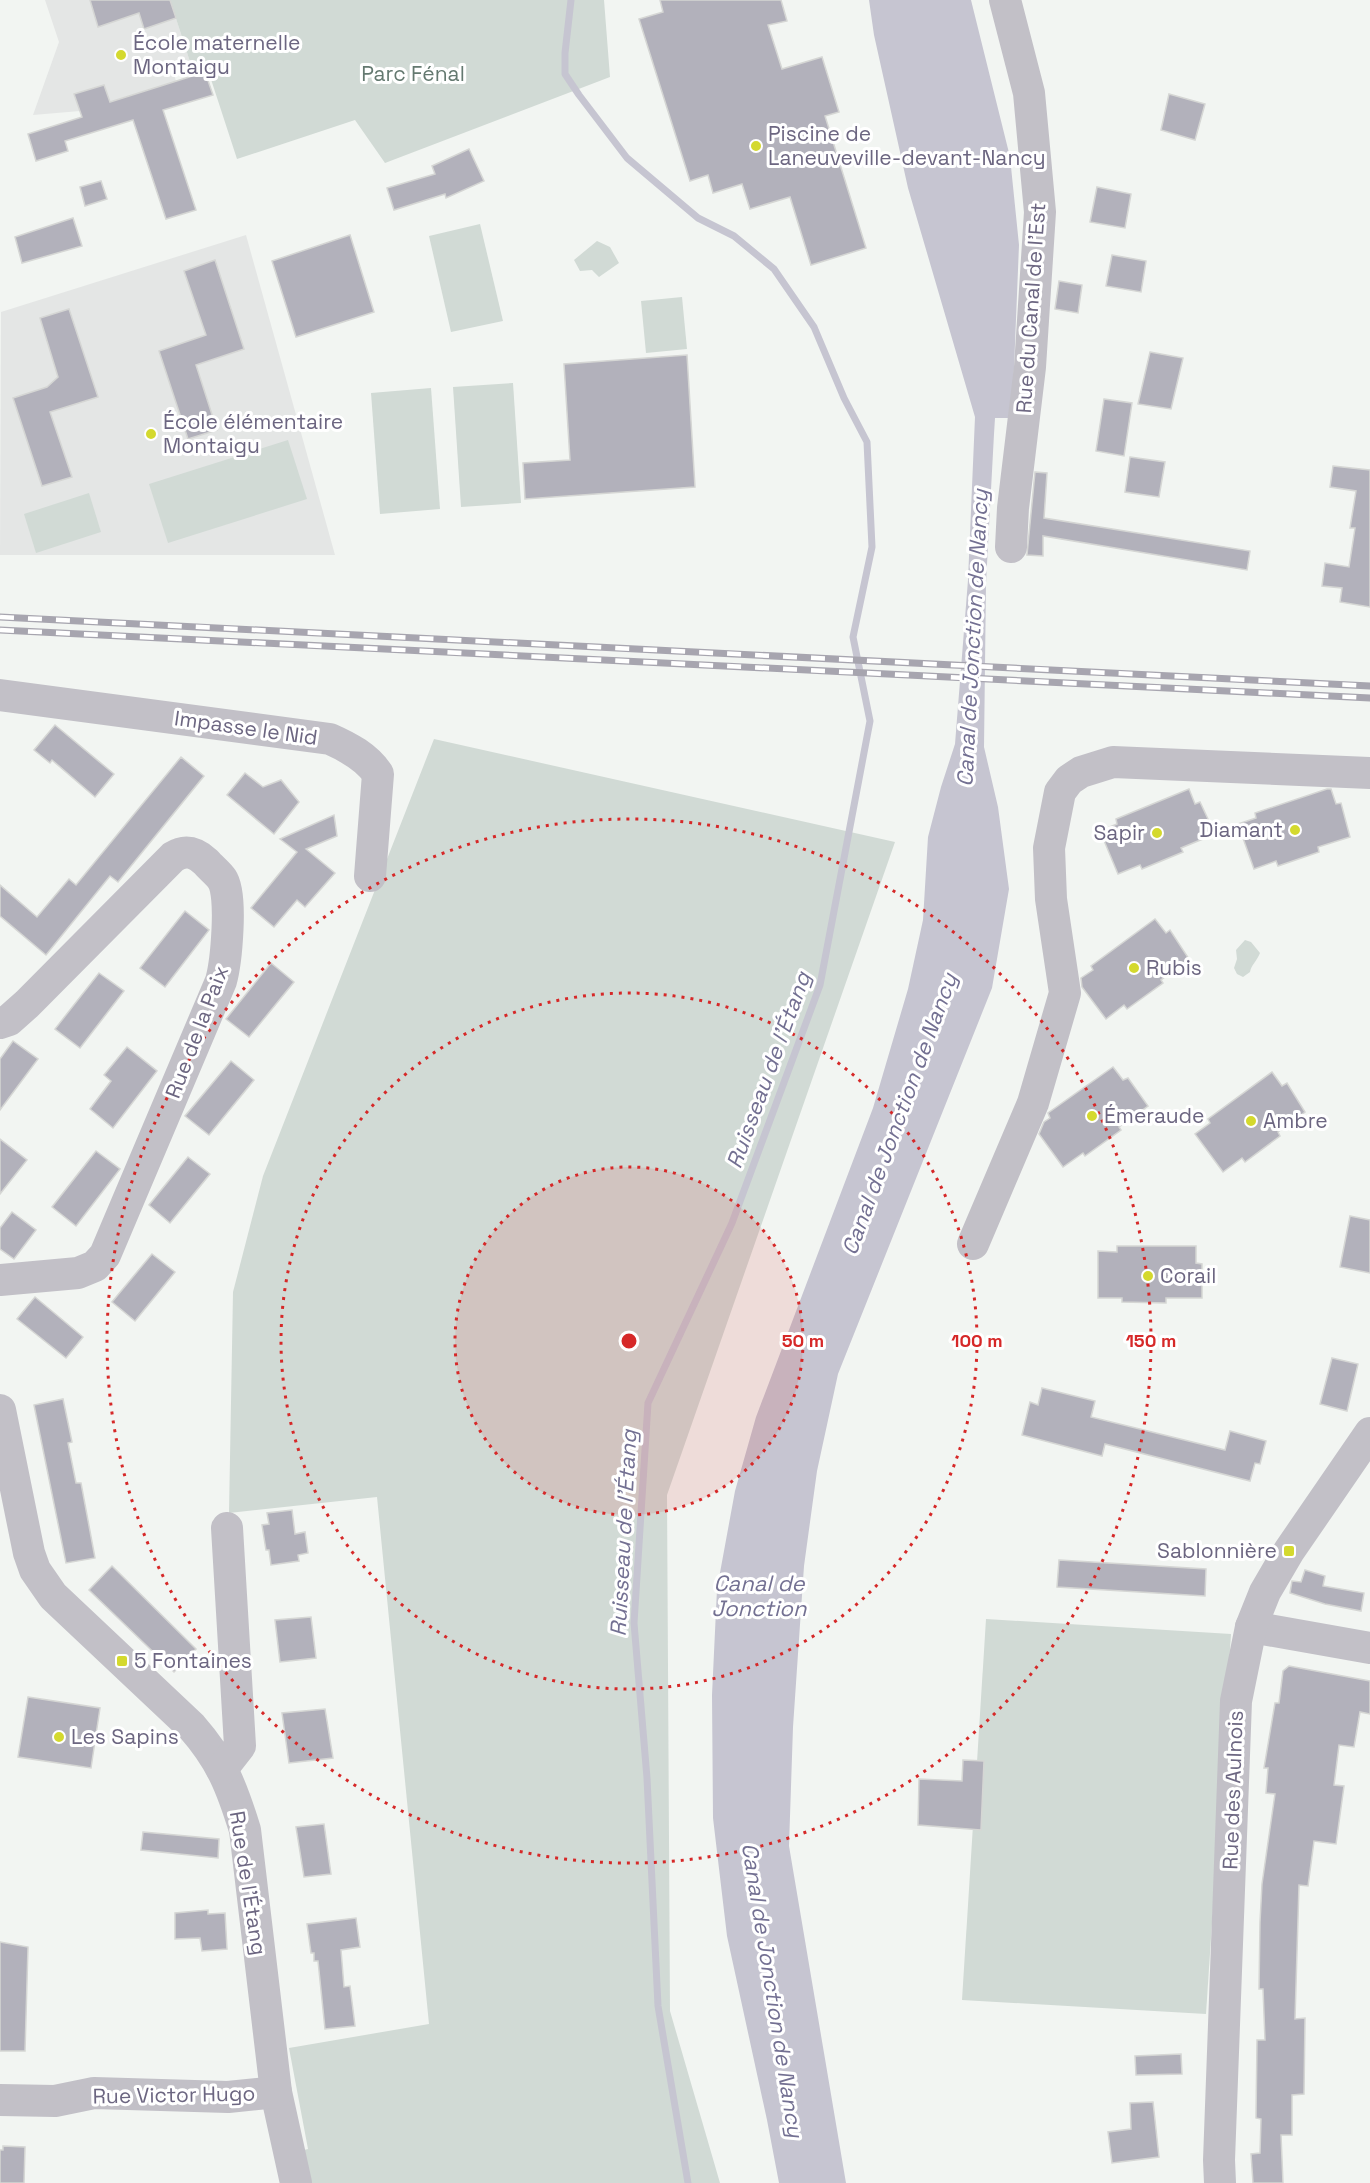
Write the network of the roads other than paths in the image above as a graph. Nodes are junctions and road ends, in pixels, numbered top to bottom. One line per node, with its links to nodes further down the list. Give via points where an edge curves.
1 (1005, 0): 2 (street, Rue du Canal de l'Est, via 1029,93 1040,212 1030,368)
2 (1011, 547)
3 (0, 695): 5 (street, Impasse le Nid, via 330,739 342,744 365,758 378,774)
4 (1370, 773): 7 (street, via 1113,762 1069,780 1060,792 1049,848 1051,899 1065,993 1033,1103)
5 (370, 876)
6 (0, 1023): 8 (street, Rue de la Paix, via 27,1004 173,857 192,852 222,878 228,895 221,981 105,1255 95,1266 78,1273)
7 (973, 1244)
8 (0, 1280)
9 (0, 1410): 14 (street, Rue de l'Étang, via 29,1553 43,1584 192,1727)
10 (1370, 1433): 12 (street, Rue des Aulnois, via 1289,1551 1265,1592)
11 (227, 1528): 14 (street, via 240,1746)
12 (1251, 1627): 13 (street); 18 (street, Rue des Aulnois, via 1236,1701)
13 (1370, 1648)
14 (222, 1769): 15 (street, Rue de l'Étang, via 245,1830)
15 (276, 2092): 16 (street, Rue Victor Hugo, via 228,2097 94,2093 55,2102); 17 (street, Rue de l'Étang)
16 (0, 2100)
17 (296, 2183)
18 (1220, 2183)

